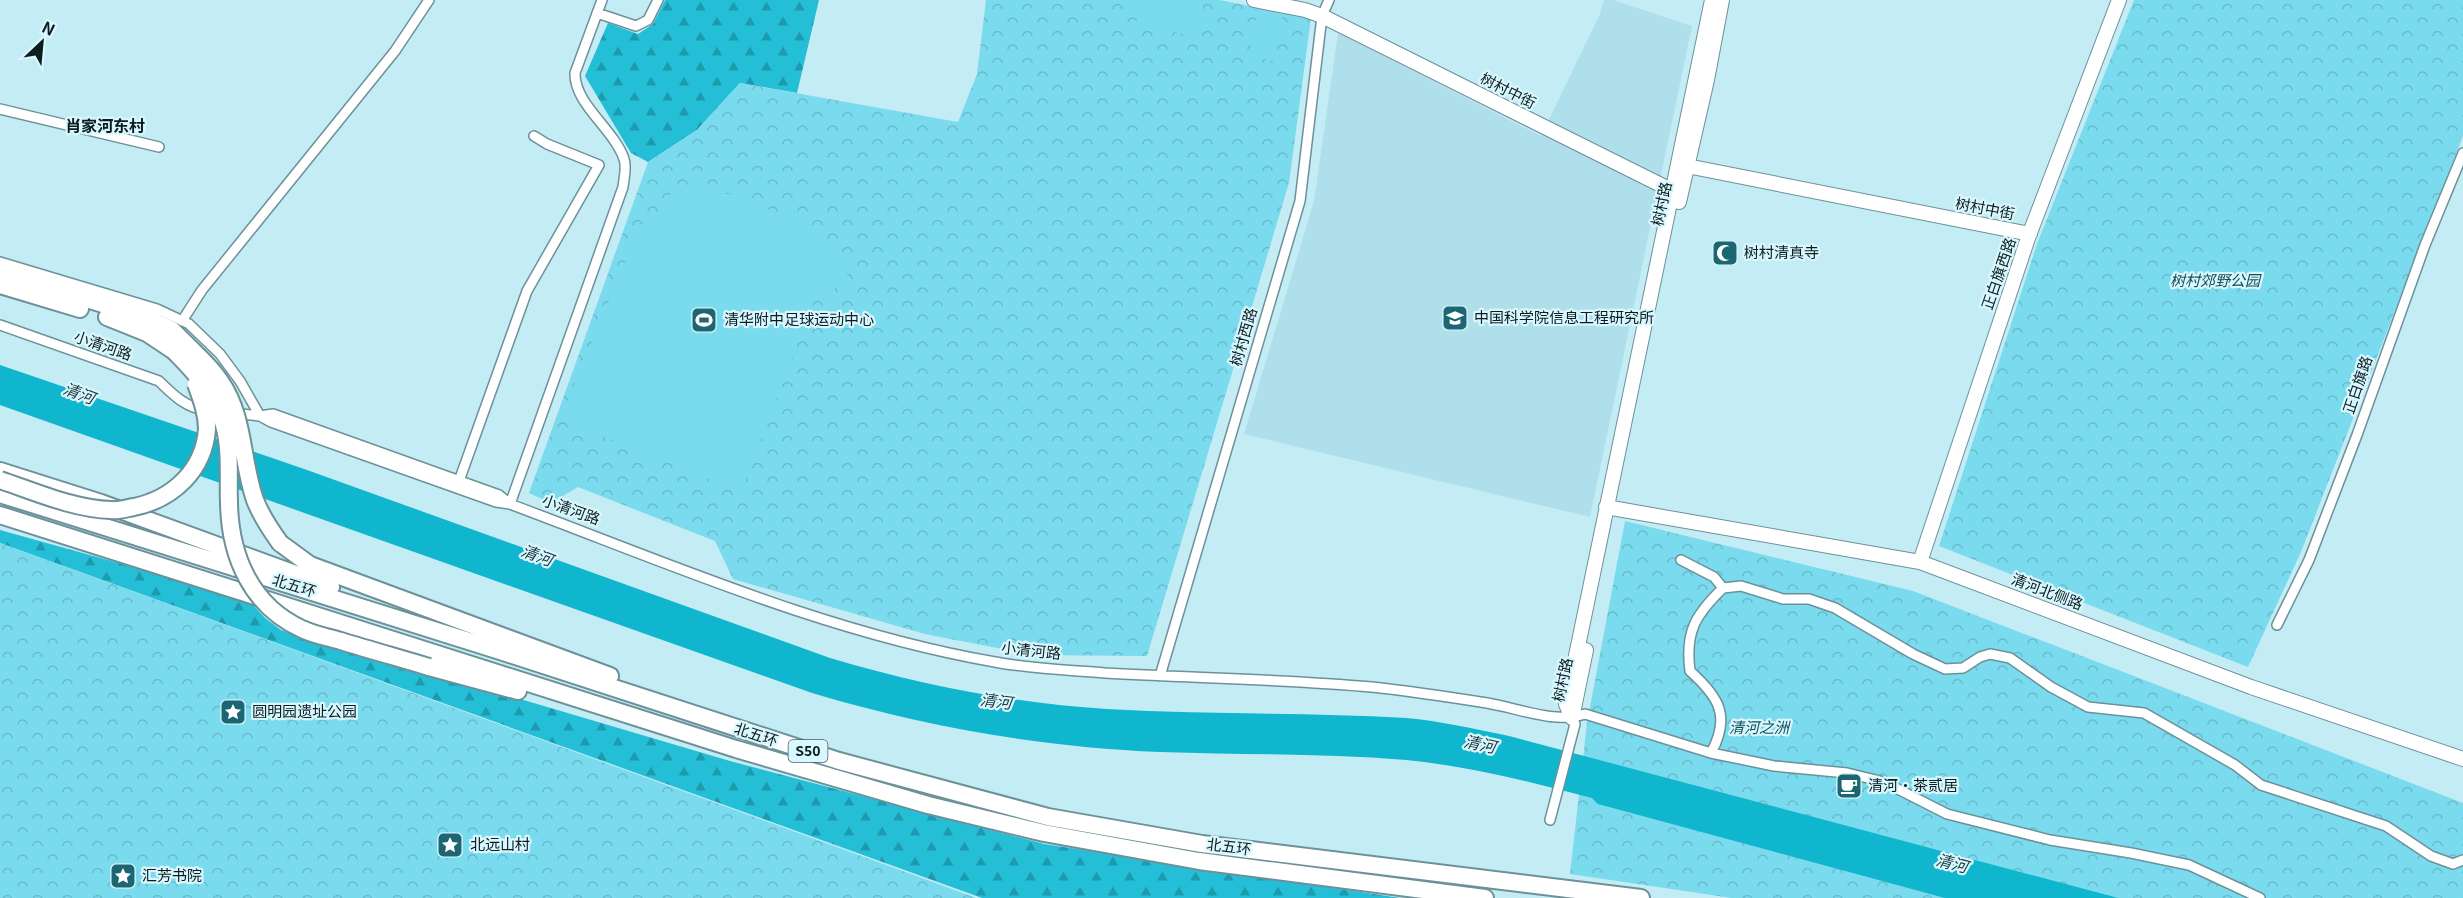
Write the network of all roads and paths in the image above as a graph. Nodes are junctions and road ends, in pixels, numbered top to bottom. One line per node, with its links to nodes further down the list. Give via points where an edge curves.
1 (429, 0): 21 (street, via 395,51 202,290)
2 (658, 0): 9 (street, via 648,21 636,26)
3 (1254, 0): 10 (street, 树村中街)
4 (1329, 0): 10 (street, 树村西路)
5 (1712, 0): 16 (street, 树村路)
6 (1722, 0): 15 (street, 树村路)
7 (2119, 0): 17 (street, 正白旗西路)
8 (599, 1): 9 (street)
9 (597, 13): 29 (street, via 574,86 625,160 623,187)
10 (1322, 16): 16 (street, 树村中街); 37 (street, 树村西路, via 1300,201)
11 (0, 110): 13 (street)
12 (534, 136): 27 (street, via 599,165 527,291)
13 (159, 147)
14 (2463, 153): 35 (street, 正白旗路, via 2309,560)
15 (1688, 166): 16 (street, 树村路); 17 (street, 树村中街)
16 (1677, 193): 30 (street, 树村路)
17 (2030, 234): 33 (street, 正白旗西路)
18 (0, 262): 21 (street, via 157,309)
19 (0, 272): 39 (highway, bridge, via 148,318 172,330 221,382 233,406 255,499 265,523 280,543 310,565 562,657)
20 (0, 285): 23 (highway, via 123,322)
21 (182, 321): 24 (street, via 220,354)
22 (0, 326): 24 (street, 小清河路, via 159,381 177,399 200,410)
23 (174, 351): 26 (highway, bridge, via 196,383 207,427 203,452 175,491 148,504 113,511 83,506); 40 (highway, bridge, via 202,380 217,405 225,428 230,531 236,555 246,580 275,613 303,630)
24 (260, 416): 27 (street, 小清河路, via 273,414); 29 (street, 小清河路)
25 (0, 471): 36 (highway, via 257,559)
26 (0, 480)
27 (459, 480): 29 (street, 小清河路, via 499,495)
28 (0, 494): 36 (highway, 北五环 / S50)
29 (510, 504): 37 (street, 小清河路, via 764,599 939,651 1044,669)
30 (1611, 507): 33 (street, 清河北侧路); 38 (street, 树村路)
31 (0, 517): 40 (highway, 北五环 / S50)
32 (1681, 560): 34 (street, via 1713,577)
33 (1920, 561): 42 (street, 清河北侧路, via 2251,687)
34 (1723, 588): 41 (street, via 1695,621 1688,652 1690,671 1707,686 1721,708 1721,723); 44 (street, via 1741,586 1783,599 1809,599 1835,608 1945,669 1963,668 1990,654 2010,658 2088,708 2144,713 2235,765 2261,785 2386,826 2431,856 2453,864)
35 (2277, 625)
36 (497, 650): 39 (highway, 北五环 / S50)
37 (1160, 676): 38 (street, 小清河路, via 1374,687)
38 (1572, 718): 41 (street, 小清河路, via 1585,714); 43 (street, via 1573,734)
39 (741, 730): 46 (highway, 北五环 / S50, via 860,767 1048,817 1202,844)
40 (736, 749): 45 (highway, 北五环 / S50, via 928,805 1044,833 1199,861)
41 (1711, 753): 47 (street, 小清河路, via 1884,782 1947,814 2050,840 2189,865)
42 (2463, 759)
43 (1550, 820)
44 (2463, 860)
45 (1485, 898)
46 (1641, 898)
47 (2260, 898)

